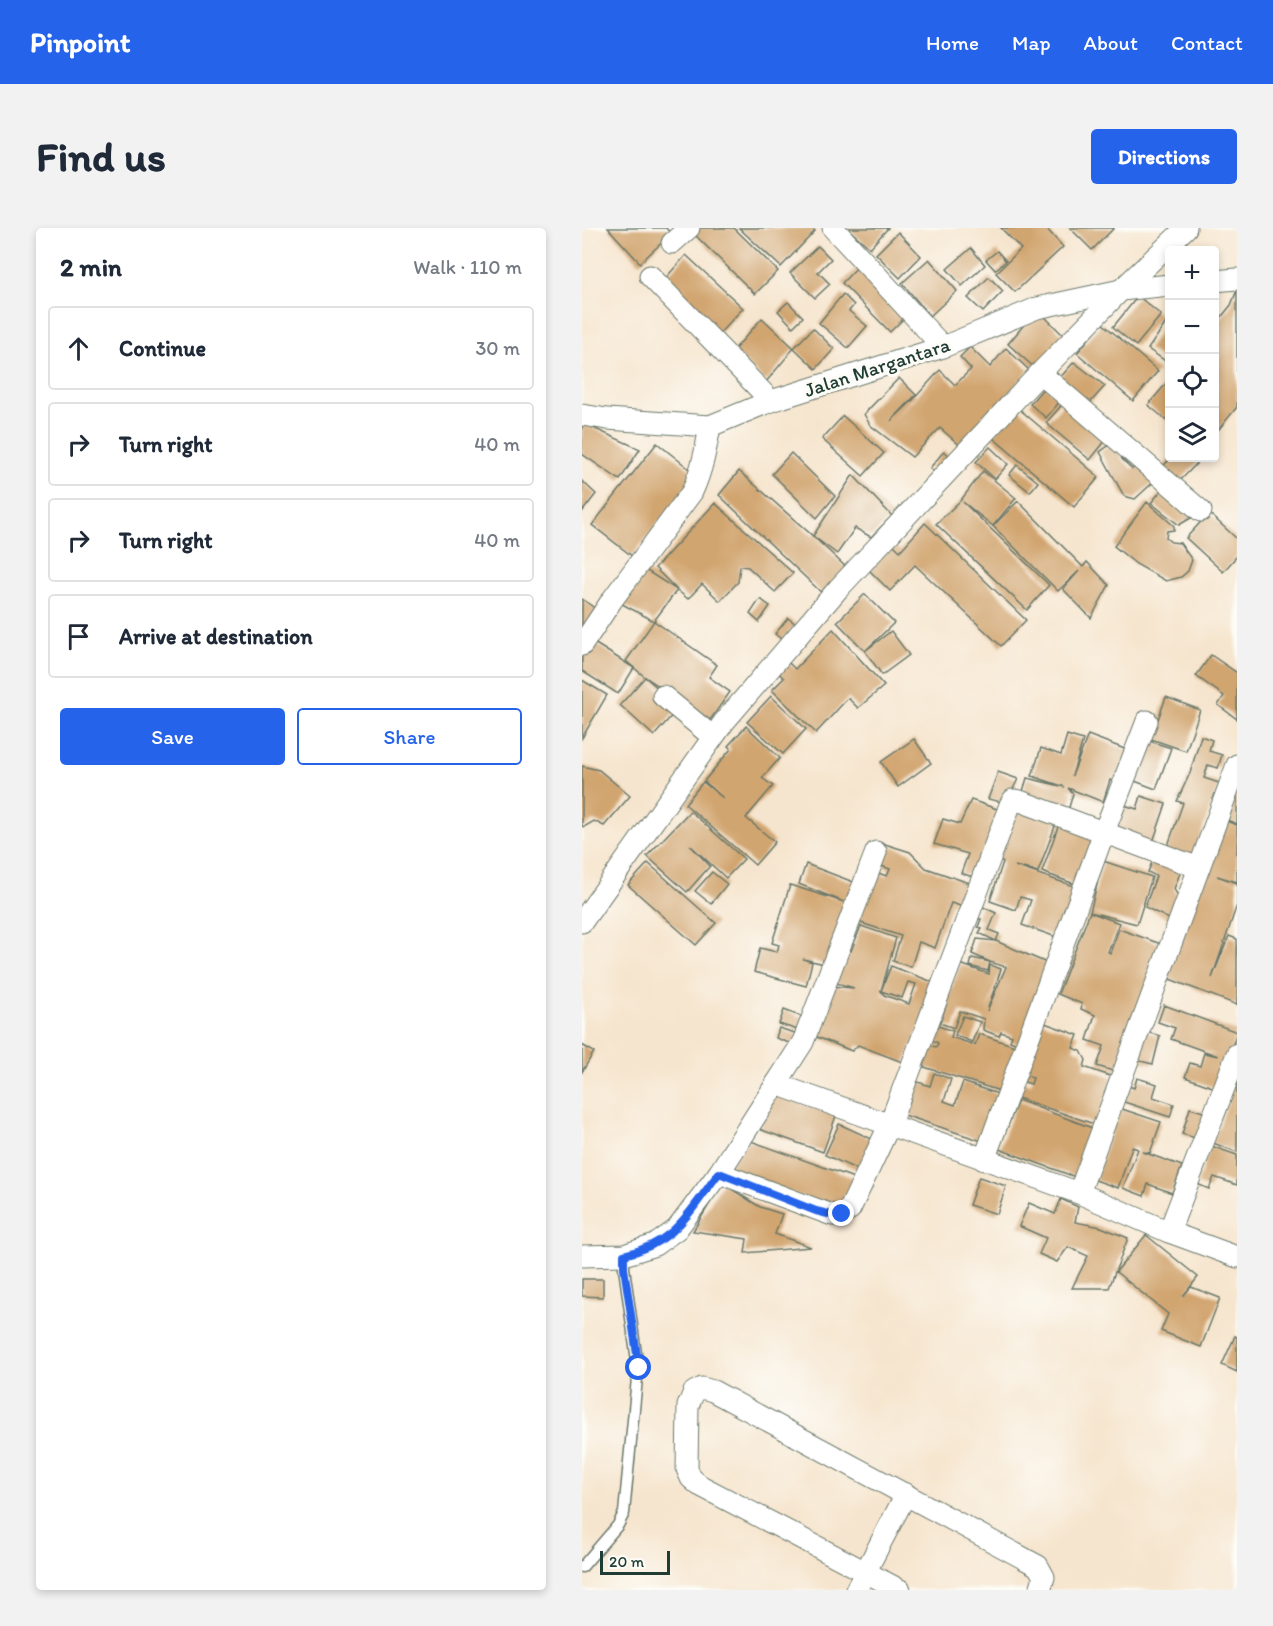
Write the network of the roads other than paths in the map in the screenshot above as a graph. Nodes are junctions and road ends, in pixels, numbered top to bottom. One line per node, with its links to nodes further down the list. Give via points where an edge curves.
1 (689, 228): 4 (street)
2 (832, 228): 10 (street)
3 (1186, 228): 9 (street)
4 (672, 243)
5 (650, 276): 12 (street)
6 (1237, 279): 7 (street)
7 (1219, 281)
8 (1165, 286): 9 (street, Jalan Margantara)
9 (1121, 290): 10 (street, Jalan Margantara, via 1037,308); 11 (street)
10 (943, 347): 12 (street, Jalan Margantara)
11 (1040, 373): 15 (street); 19 (street, via 838,589)
12 (771, 400): 14 (street, Jalan Margantara)
13 (582, 415): 14 (street, Jalan Margantara)
14 (710, 426): 16 (street, via 692,492)
15 (1201, 511)
16 (582, 645)
17 (663, 696): 19 (street)
18 (1148, 721): 21 (street)
19 (713, 737): 24 (street)
20 (1237, 765): 23 (street)
21 (1104, 832): 23 (street); 27 (street, via 1020,801 1010,805); 28 (street)
22 (876, 852): 26 (street, via 802,1042)
23 (1200, 868): 30 (street)
24 (582, 922)
25 (1237, 1054): 31 (street)
26 (776, 1084): 27 (street); 29 (street)
27 (889, 1126): 28 (street); 29 (street, via 850,1209 842,1214 816,1211)
28 (984, 1160): 30 (street)
29 (719, 1173): 34 (street, via 677,1229)
30 (1079, 1193): 31 (street)
31 (1169, 1232): 33 (street)
32 (582, 1256): 34 (street)
33 (1237, 1257)
34 (624, 1262): 36 (lane, via 639,1368 624,1514)
35 (906, 1494): 37 (street); 37 (street, via 713,1390 702,1388 694,1392 688,1406 687,1469 691,1478); 39 (street, via 1038,1566 1044,1577)
36 (582, 1567)
37 (861, 1581): 38 (street)
38 (900, 1590)
39 (1040, 1590)

